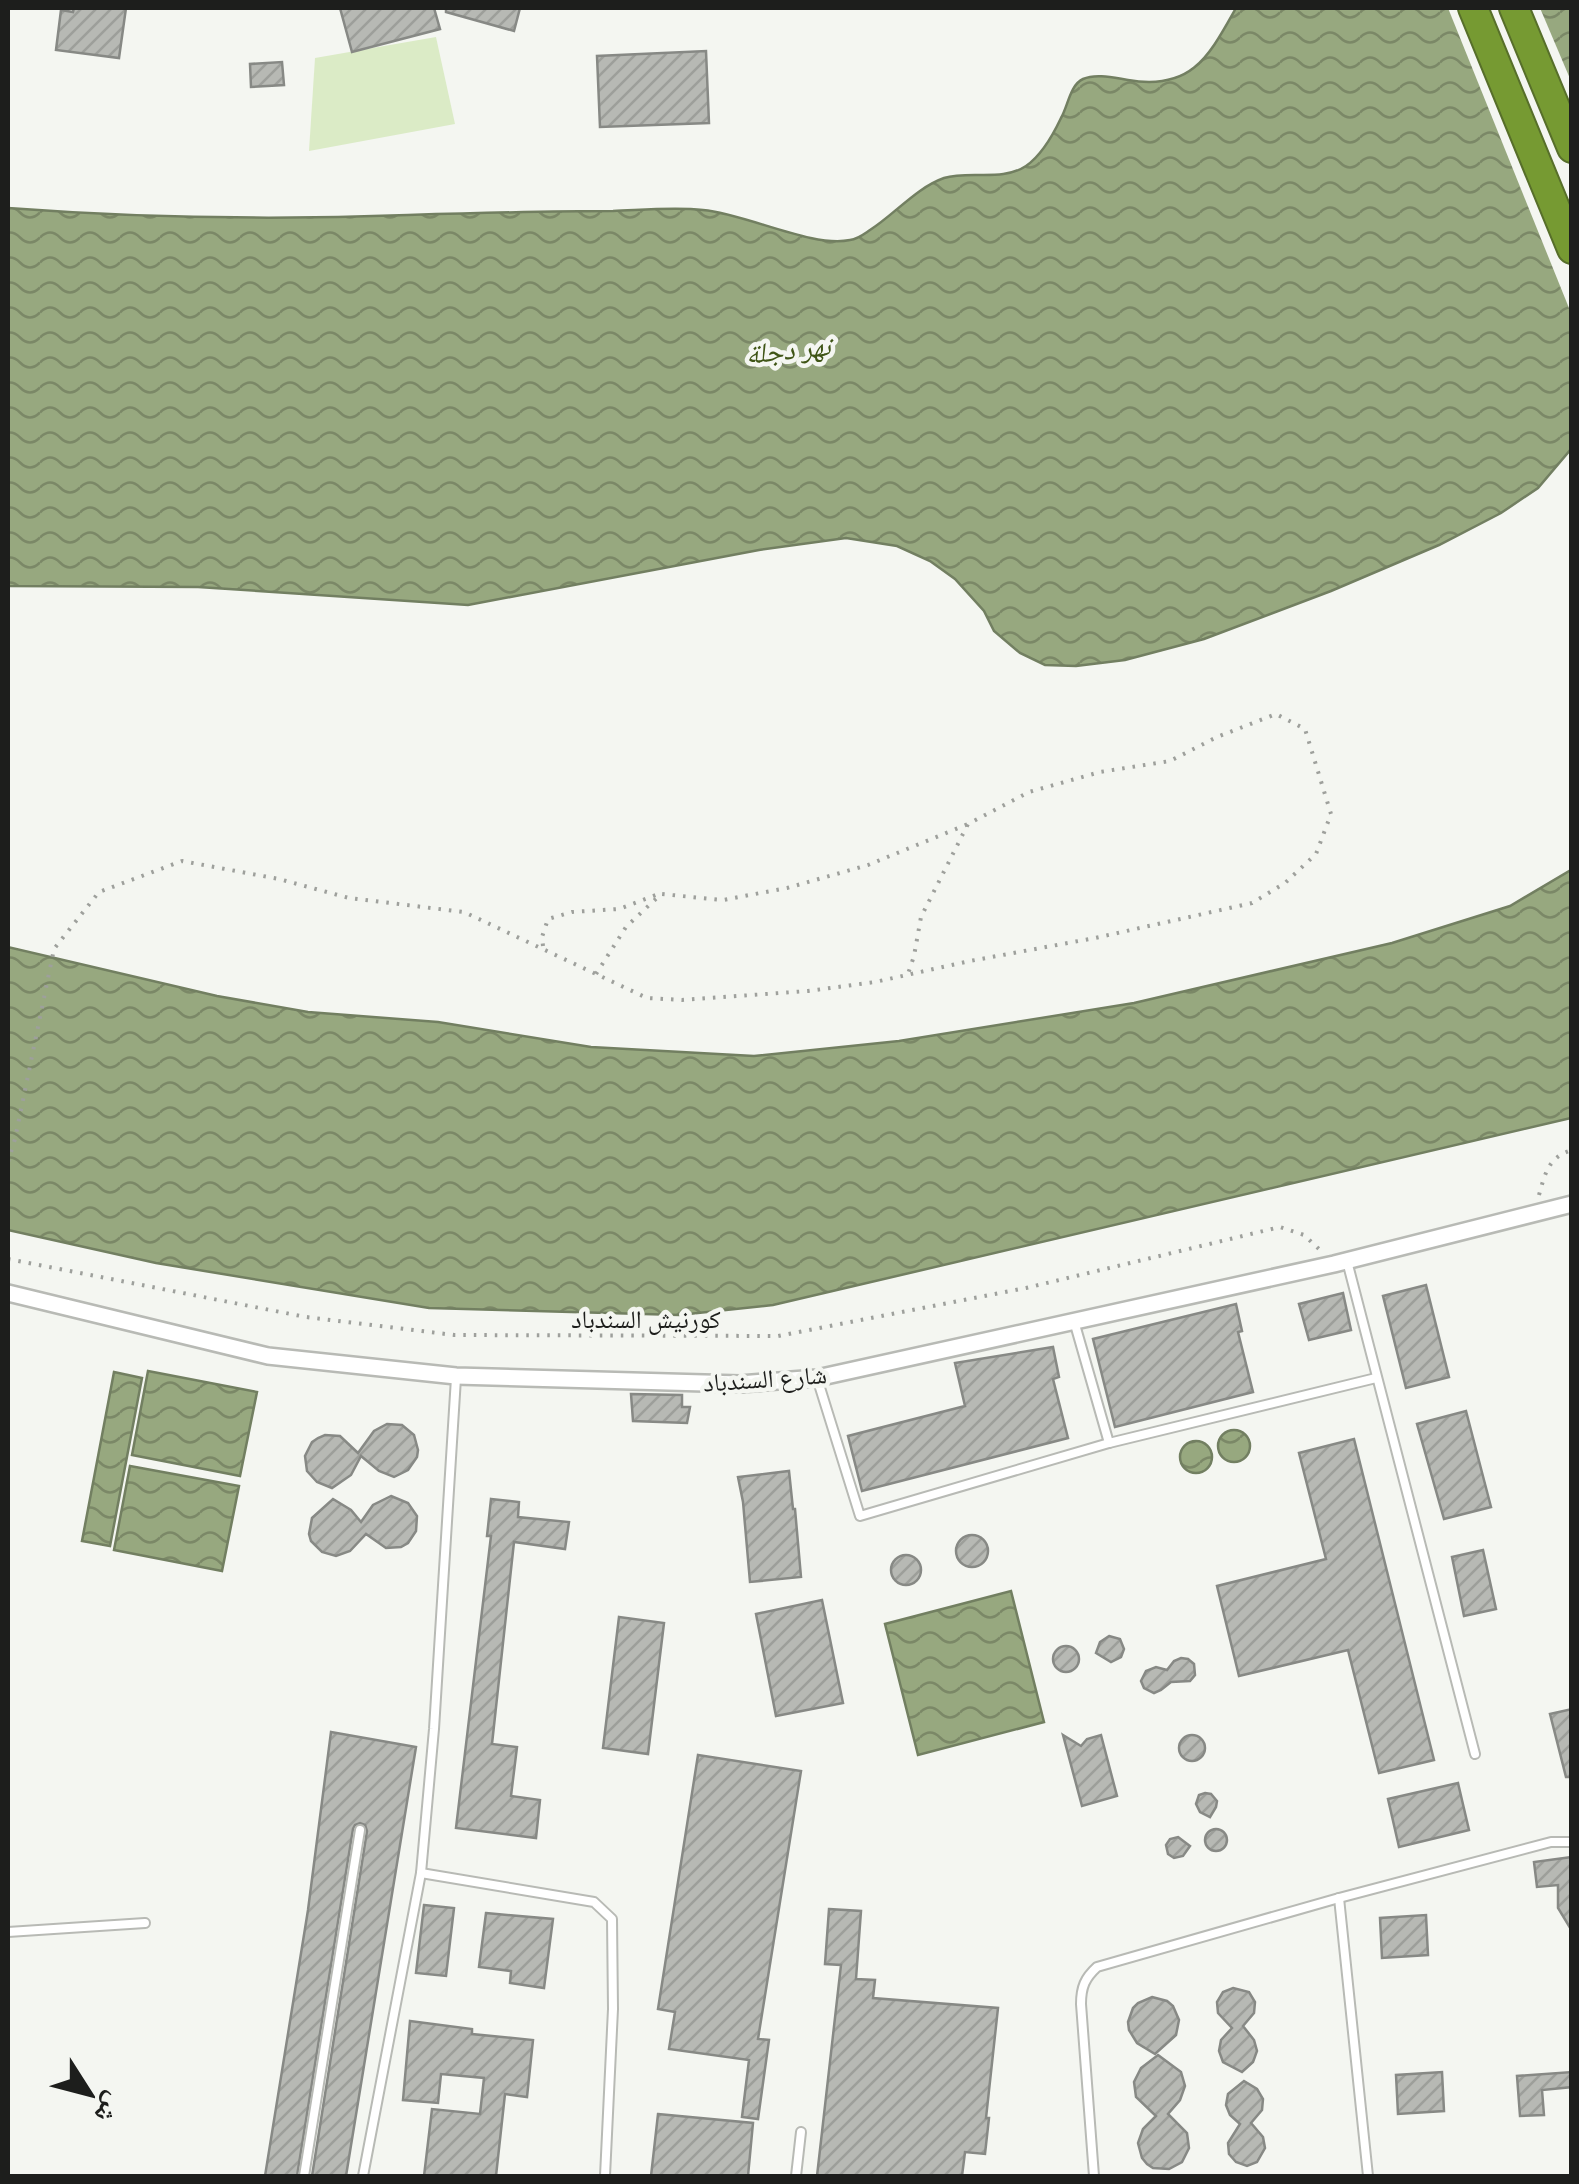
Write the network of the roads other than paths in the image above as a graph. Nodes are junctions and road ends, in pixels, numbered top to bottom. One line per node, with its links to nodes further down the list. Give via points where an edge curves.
1 (1472, 8): 4 (highway)
2 (1514, 8): 3 (highway)
3 (1572, 148)
4 (1572, 249)
5 (1572, 1204): 6 (street, شارع السندباد)
6 (1340, 1262): 8 (street, شارع السندباد); 11 (lane)
7 (8, 1293): 9 (street, شارع السندباد, via 268,1356)
8 (1074, 1321): 10 (street, شارع السندباد); 12 (lane)
9 (456, 1376): 10 (street, شارع السندباد, via 740,1384); 16 (lane)
10 (817, 1378): 12 (lane, via 860,1516)
11 (1376, 1378): 12 (lane); 13 (lane)
12 (1109, 1443)
13 (1475, 1754)
14 (360, 1830): 21 (lane)
15 (1572, 1842): 17 (lane)
16 (421, 1873): 22 (lane); 23 (lane, via 594,1902 612,1918)
17 (1339, 1898): 25 (lane, via 1111,1961 1087,1976 1081,2004); 26 (lane)
18 (145, 1923): 19 (lane)
19 (8, 1932)
20 (801, 2132): 24 (lane)
21 (304, 2176)
22 (363, 2176)
23 (606, 2176)
24 (796, 2176)
25 (1094, 2176)
26 (1368, 2176)

